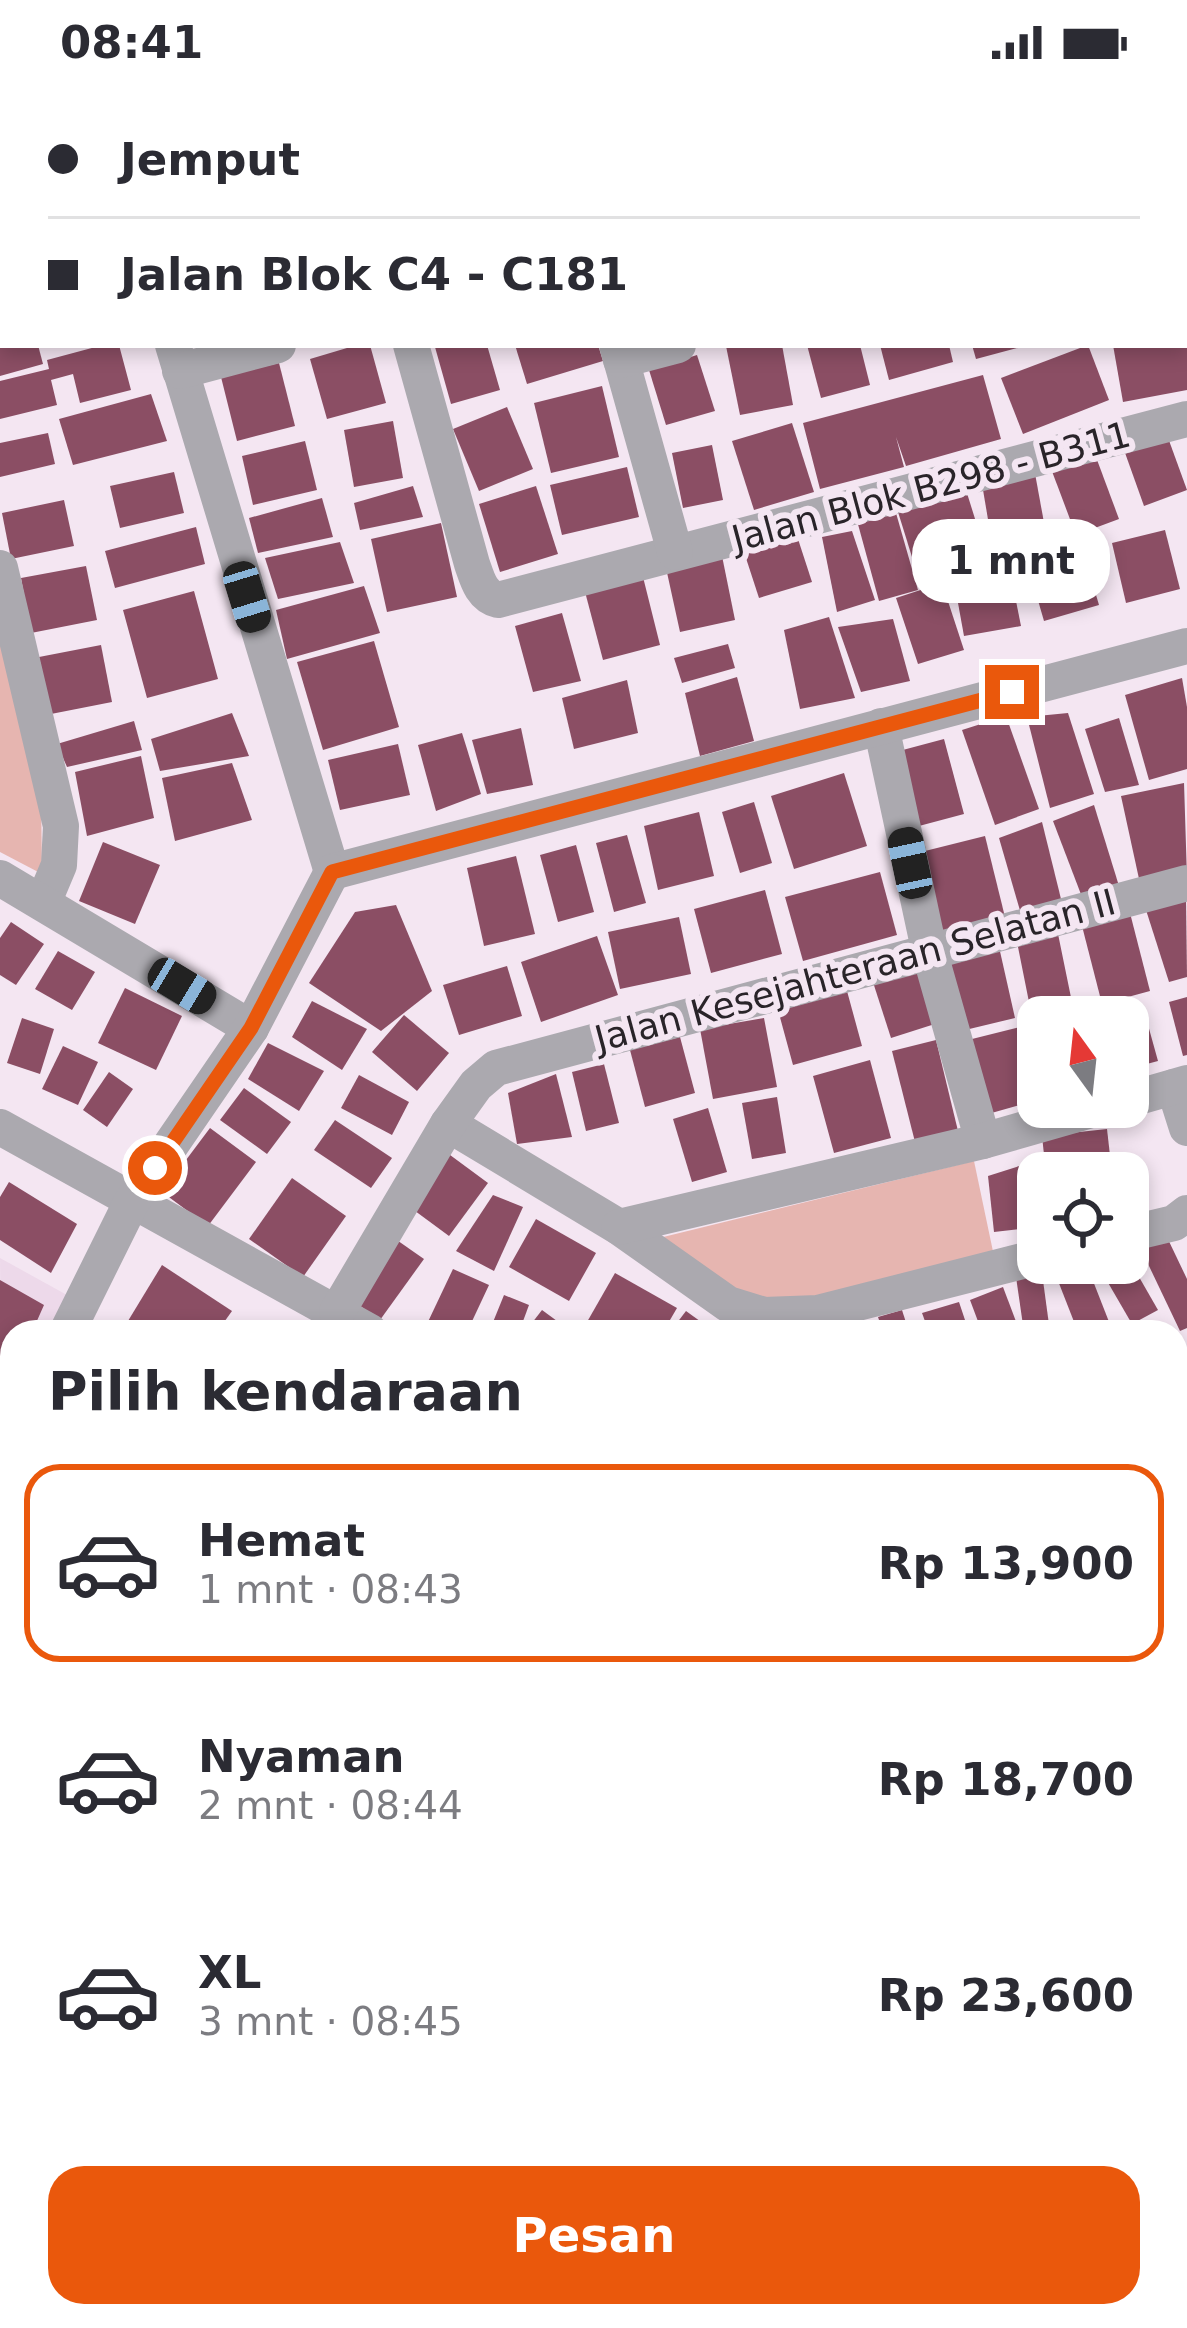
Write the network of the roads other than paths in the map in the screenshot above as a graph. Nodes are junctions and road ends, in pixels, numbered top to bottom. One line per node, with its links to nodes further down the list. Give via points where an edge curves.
1 (255, 348): 5 (street)
2 (412, 348): 7 (street, Jalan Blok B298 - B311, via 472,564 489,598)
3 (653, 348): 4 (street)
4 (619, 352): 7 (street)
5 (177, 358): 11 (street)
6 (1187, 419): 7 (street, Jalan Blok B298 - B311)
7 (675, 552)
8 (1, 578): 14 (street, via 61,826 59,865)
9 (1187, 646): 10 (street)
10 (881, 726): 11 (street); 15 (street)
11 (332, 872): 16 (street)
12 (0, 878): 14 (street)
13 (1187, 883): 15 (street, Jalan Kesejahteraan Selatan II)
14 (43, 903): 16 (street)
15 (930, 955): 19 (street, Jalan Kesejahteraan Selatan II, via 523,1058 486,1076); 23 (street)
16 (251, 1028): 24 (street)
17 (1181, 1085): 18 (street); 22 (street)
18 (1149, 1094)
19 (448, 1124): 26 (street); 29 (street, Jalan Kesejahteraan Selatan II)
20 (0, 1127): 24 (street)
21 (1028, 1128): 23 (street)
22 (1187, 1128)
23 (983, 1141): 26 (street)
24 (131, 1203): 29 (street); 30 (street)
25 (1187, 1214): 27 (street)
26 (619, 1227): 28 (street, via 728,1304 764,1316 818,1313)
27 (1149, 1229)
28 (1017, 1262)
29 (337, 1312): 31 (street)
30 (73, 1320)
31 (350, 1320)

